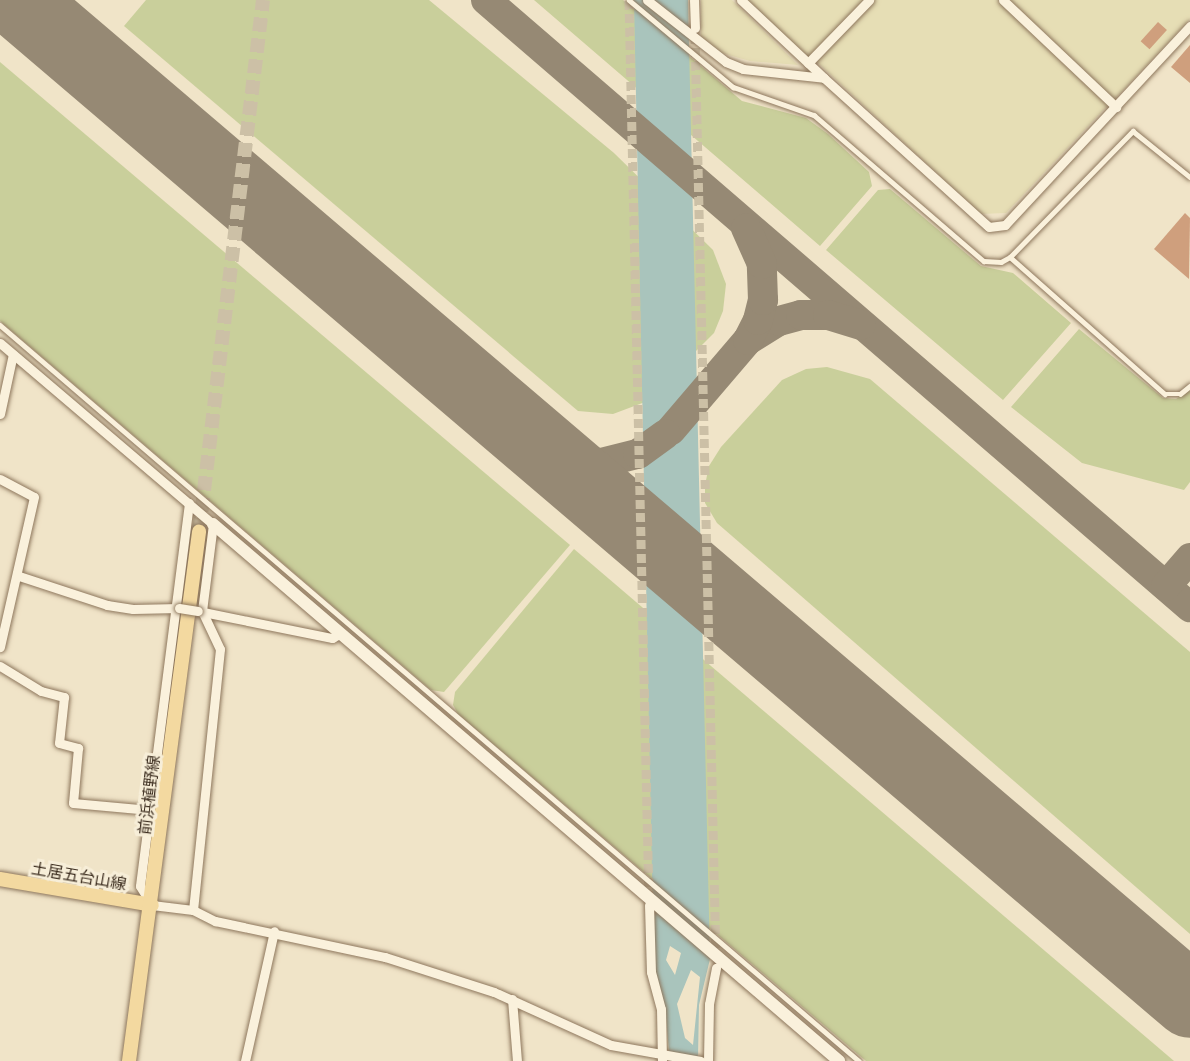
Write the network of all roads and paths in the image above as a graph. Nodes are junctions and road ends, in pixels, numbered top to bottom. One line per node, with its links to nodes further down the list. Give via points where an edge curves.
1 (629, 0): 13 (lane, via 733,87 814,115 984,261 1001,262)
2 (647, 0): 10 (street, via 726,62 743,69)
3 (694, 0): 8 (street)
4 (741, 0): 9 (street)
5 (869, 0): 9 (street)
6 (1003, 0): 11 (street)
7 (1190, 26): 11 (street)
8 (695, 28)
9 (808, 63): 10 (street)
10 (824, 78): 11 (street, via 989,227 1005,225)
11 (1116, 107)
12 (1190, 177): 13 (lane, via 1133,130)
13 (1010, 257): 17 (lane, via 1165,394 1180,394)
14 (0, 325): 44 (lane)
15 (0, 343): 16 (street)
16 (13, 354): 18 (street); 20 (street)
17 (1190, 386)
18 (0, 414)
19 (0, 479): 23 (street, via 34,497)
20 (189, 503): 21 (street); 24 (street)
21 (213, 524): 25 (street); 26 (street)
22 (199, 532): 31 (main road, 前浜植野線)
23 (19, 576): 24 (street, via 107,605 133,609); 27 (street)
24 (177, 607): 25 (street, bridge); 29 (street)
25 (200, 611): 26 (street, via 332,638); 33 (street, via 220,649)
26 (339, 634): 43 (street)
27 (0, 647)
28 (0, 666): 29 (street, via 41,691 64,697 59,743 78,748 73,803)
29 (150, 810): 31 (street, via 140,886)
30 (0, 879): 31 (main road, 土居五台山線)
31 (152, 905): 33 (street); 38 (main road, 前浜植野線)
32 (649, 905): 37 (street, via 651,972 661,1009)
33 (193, 910): 34 (street, via 215,921)
34 (274, 931): 36 (street, via 385,957); 39 (street)
35 (716, 968): 42 (street, via 709,1004)
36 (512, 999): 37 (street, via 611,1045); 40 (street)
37 (664, 1056): 41 (street)
38 (129, 1061)
39 (244, 1061)
40 (517, 1061)
41 (701, 1061)
42 (708, 1061)
43 (839, 1061)
44 (859, 1061)

